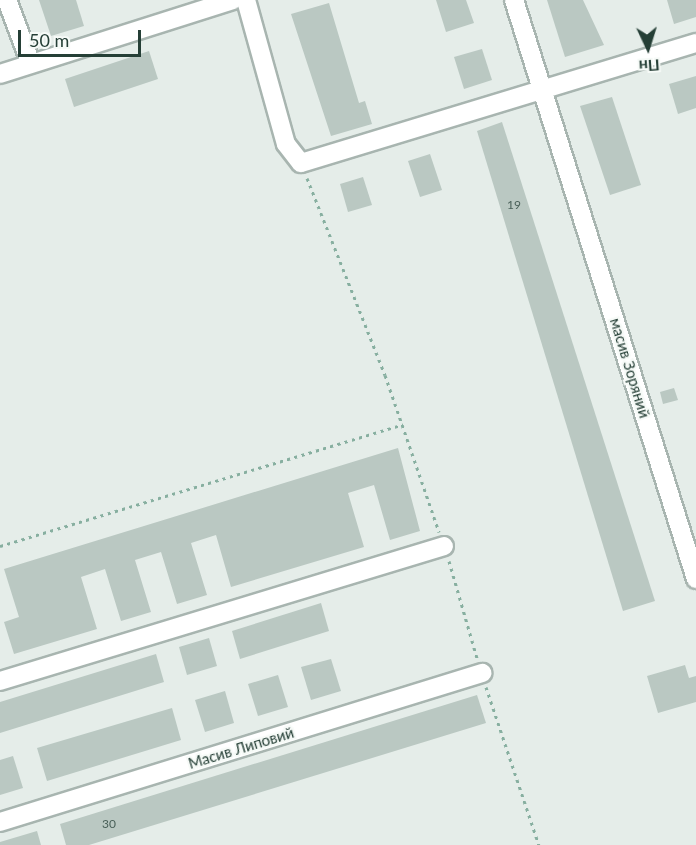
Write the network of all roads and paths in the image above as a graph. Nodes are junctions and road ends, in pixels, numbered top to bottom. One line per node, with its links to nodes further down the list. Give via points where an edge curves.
1 (7, 0): 6 (street)
2 (233, 0): 6 (street)
3 (246, 0): 9 (street, via 286,144)
4 (514, 0): 8 (street, масив Зоряний)
5 (696, 43): 8 (street)
6 (31, 64): 7 (street)
7 (0, 74)
8 (543, 94): 9 (street); 13 (street, масив Зоряний)
9 (301, 163): 10 (path)
10 (403, 424): 11 (path); 12 (path)
11 (0, 546)
12 (444, 546): 14 (path); 15 (street)
13 (696, 579)
14 (482, 673): 16 (street, Масив Липовий); 17 (path)
15 (0, 681)
16 (0, 822)
17 (539, 845)

